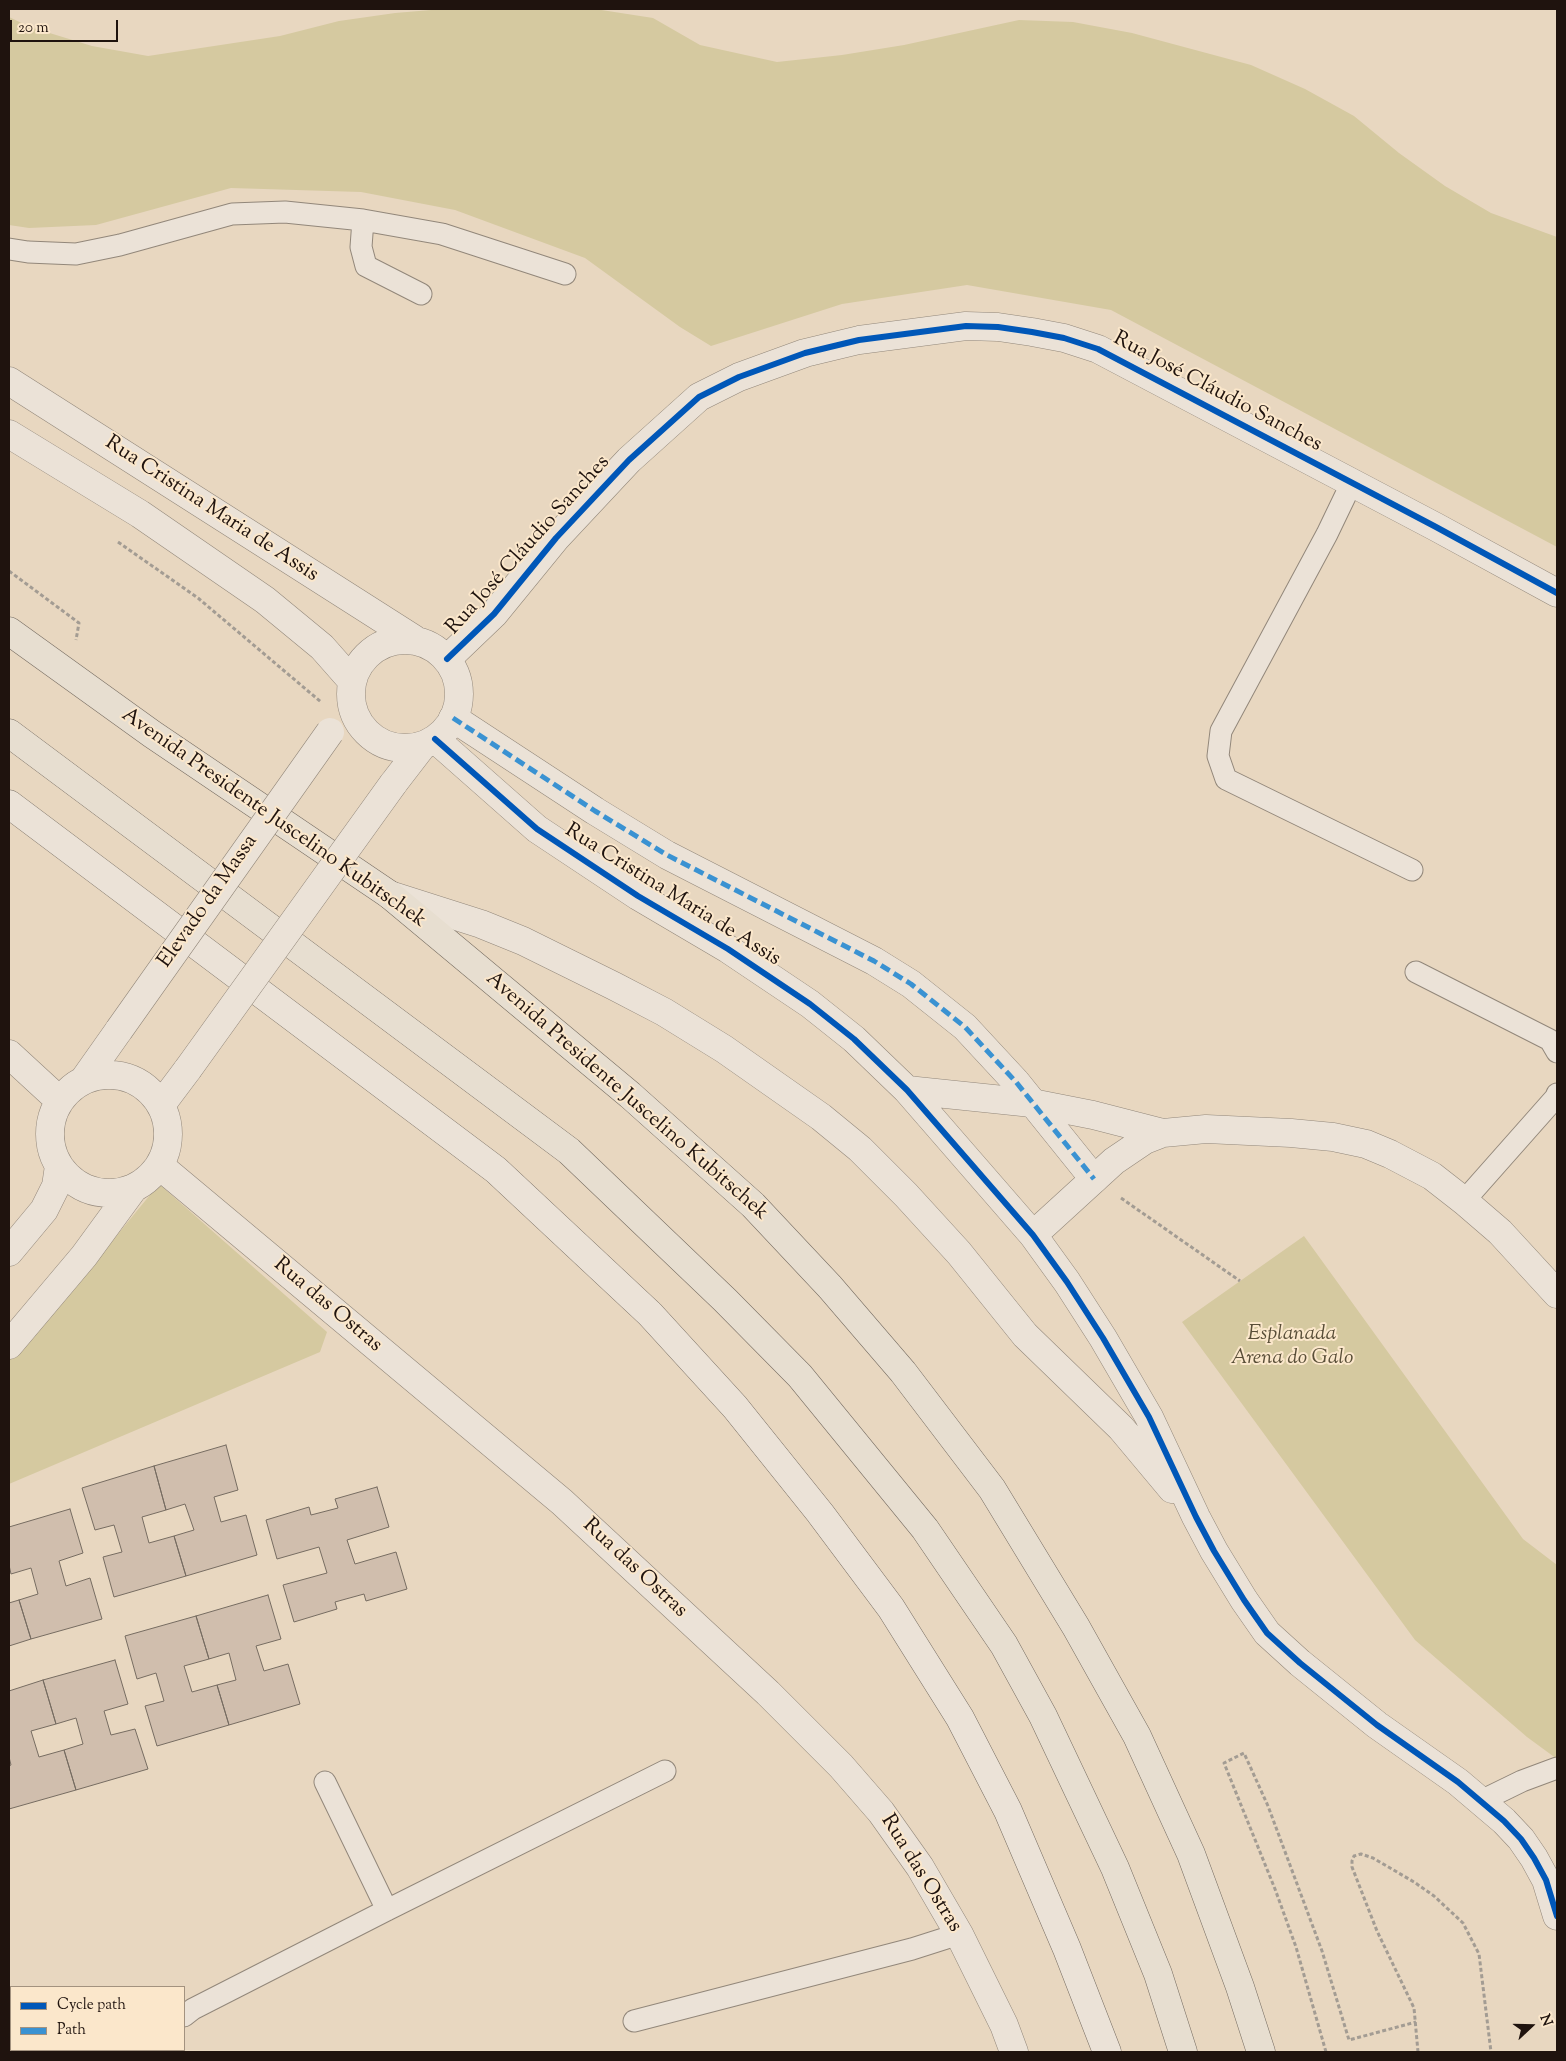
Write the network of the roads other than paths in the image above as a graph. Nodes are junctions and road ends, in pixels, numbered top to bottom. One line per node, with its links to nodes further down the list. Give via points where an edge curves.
1 (363, 220): 2 (lane, via 285,212 232,214 76,254); 3 (lane, via 442,234); 4 (lane, via 361,247 366,266)
2 (9, 248)
3 (565, 274)
4 (420, 294)
5 (9, 381): 10 (street, Rua Cristina Maria de Assis)
6 (9, 434): 12 (street, Rua Cristina Maria de Assis, via 140,514 265,600 322,647)
7 (1352, 482): 8 (street, Rua José Cláudio Sanches); 11 (street, Rua José Cláudio Sanches, via 1098,349 1064,338 998,327 966,326 859,340 805,353 748,373 699,397 629,460 556,538 494,614); 17 (lane, via 1222,731 1218,756 1226,779)
8 (1557, 593)
9 (10, 632): 18 (highway, Avenida Presidente Juscelino Kubitschek, via 160,740)
10 (414, 640): 11 (street, Rua Cristina Maria de Assis, via 426,643); 12 (street, Rua Cristina Maria de Assis, via 390,641 361,661)
11 (447, 659): 13 (street, Rua Cristina Maria de Assis, via 458,681 458,706)
12 (343, 707): 15 (street, Rua Cristina Maria de Assis, via 355,715 376,740 392,747 409,748); 22 (street, Elevado da Massa, bridge)
13 (454, 718): 15 (street, Rua Cristina Maria de Assis); 26 (street, Rua Cristina Maria de Assis, via 667,855 874,961 911,984 965,1026)
14 (9, 733): 50 (highway, via 569,1151 800,1376 926,1529 1004,1645 1043,1716 1116,1868 1158,1974)
15 (429, 742): 23 (street, Rua Cristina Maria de Assis, via 537,829 810,1004 854,1039); 27 (street, bridge, via 393,784)
16 (9, 804): 49 (street, via 496,1170 650,1314 735,1407 891,1608 960,1718 1008,1811 1067,1948)
17 (1412, 870)
18 (390, 895): 38 (street, via 481,924 614,986 724,1049 821,1116 906,1195 959,1253 1025,1335 1121,1428); 51 (highway, Avenida Presidente Juscelino Kubitschek, via 630,1095 754,1205 903,1372 992,1489 1076,1627 1137,1736 1191,1854)
19 (1416, 972): 20 (lane, via 1550,1040)
20 (1557, 1052)
21 (9, 1054): 25 (street)
22 (83, 1081): 25 (street); 27 (street, via 97,1076 126,1078 140,1083)
23 (907, 1090): 26 (street); 34 (street, Rua Cristina Maria de Assis)
24 (1557, 1094): 33 (lane)
25 (60, 1101): 29 (street, via 51,1123 50,1138)
26 (1032, 1103): 28 (street); 31 (street, Rua Cristina Maria de Assis)
27 (161, 1106): 30 (street, via 169,1132)
28 (1163, 1133): 31 (street, via 1129,1149); 33 (street, via 1206,1129 1291,1132 1366,1144 1432,1176)
29 (59, 1166): 32 (street, via 66,1176 90,1190 115,1194); 35 (street, via 56,1186 44,1210)
30 (160, 1166): 32 (street, via 148,1180); 45 (street, Rua das Ostras, via 562,1502 761,1686 841,1766 881,1812 920,1866)
31 (1094, 1179): 34 (street)
32 (133, 1189): 37 (street, via 84,1256)
33 (1464, 1200): 36 (street, via 1500,1232)
34 (1033, 1235): 38 (street, Rua Cristina Maria de Assis, via 1072,1290 1133,1390)
35 (14, 1246)
36 (1557, 1294)
37 (9, 1345)
38 (1196, 1517): 42 (street, via 1267,1633 1377,1725)
39 (1557, 1768): 42 (lane)
40 (665, 1771): 43 (lane)
41 (325, 1782): 43 (lane)
42 (1480, 1801): 44 (street, via 1521,1839 1534,1858 1546,1880)
43 (387, 1910): 46 (lane)
44 (1557, 1916)
45 (959, 1934): 47 (lane); 48 (street, Rua das Ostras)
46 (185, 2015)
47 (634, 2021)
48 (1014, 2052)
49 (1107, 2052)
50 (1183, 2052)
51 (1261, 2052)

